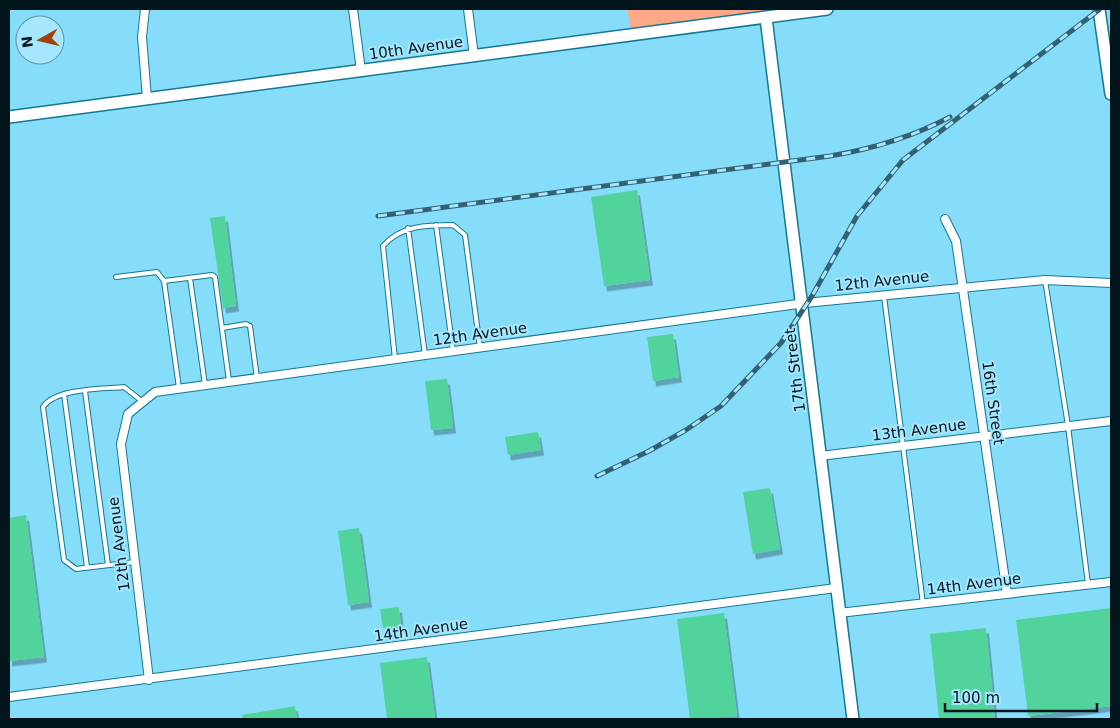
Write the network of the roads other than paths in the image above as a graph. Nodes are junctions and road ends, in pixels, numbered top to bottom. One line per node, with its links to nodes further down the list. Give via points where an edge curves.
1 (145, 9): 10 (street, via 142,37)
2 (353, 9): 8 (street)
3 (468, 9): 7 (street)
4 (827, 9): 6 (main road, 10th Avenue)
5 (1100, 9): 9 (main road)
6 (766, 18): 7 (main road, 10th Avenue); 22 (main road, 17th Street)
7 (474, 56): 8 (main road, 10th Avenue)
8 (361, 71): 10 (main road, 10th Avenue)
9 (1111, 94)
10 (147, 98): 11 (main road, 10th Avenue)
11 (9, 117)
12 (945, 219): 20 (street, 16th Street, via 956,241)
13 (436, 225): 14 (lane); 24 (lane, via 453,225 465,236); 25 (lane)
14 (408, 228): 26 (lane); 27 (lane, via 383,246)
15 (116, 278): 18 (lane, via 157,272)
16 (190, 278): 18 (lane); 23 (lane, via 212,274 216,277); 30 (lane)
17 (1046, 280): 19 (street, 12th Avenue); 20 (street, 12th Avenue); 36 (lane)
18 (164, 281): 31 (lane)
19 (1111, 283)
20 (963, 287): 21 (street, 12th Avenue); 37 (street, 16th Street)
21 (884, 295): 22 (street, 12th Avenue); 38 (lane)
22 (802, 304): 24 (street, 12th Avenue); 39 (main road, 17th Street)
23 (222, 328): 28 (lane, via 250,326); 29 (lane)
24 (480, 348): 25 (street, 12th Avenue)
25 (453, 351): 26 (street, 12th Avenue)
26 (425, 355): 27 (street, 12th Avenue)
27 (395, 359): 28 (street, 12th Avenue)
28 (257, 378): 29 (street, 12th Avenue)
29 (230, 381): 30 (street, 12th Avenue)
30 (205, 385): 31 (street, 12th Avenue)
31 (179, 388): 34 (street, 12th Avenue, via 155,392)
32 (85, 392): 33 (lane); 34 (lane, via 124,387); 41 (lane)
33 (64, 394): 42 (lane); 42 (lane, via 48,400 43,407 64,560 76,569)
34 (143, 402): 40 (street, 12th Avenue, via 128,414 121,444)
35 (1111, 421): 36 (street, 13th Avenue)
36 (1068, 426): 37 (street, 13th Avenue); 44 (lane)
37 (984, 436): 38 (street, 13th Avenue); 46 (street, 16th Street)
38 (903, 446): 39 (street, 13th Avenue); 47 (lane)
39 (820, 456): 45 (main road, 17th Street)
40 (135, 562): 41 (lane); 49 (street, 12th Avenue)
41 (108, 565): 42 (lane)
42 (86, 567)
43 (1111, 582): 44 (street, 14th Avenue)
44 (1088, 584): 46 (street, 14th Avenue)
45 (836, 588): 48 (main road, 17th Street); 49 (street, 14th Avenue)
46 (1007, 594): 47 (street, 14th Avenue)
47 (923, 604): 48 (street, 14th Avenue)
48 (840, 613): 51 (main road, 17th Street)
49 (149, 680): 50 (street, 14th Avenue)
50 (9, 697)
51 (852, 719)

